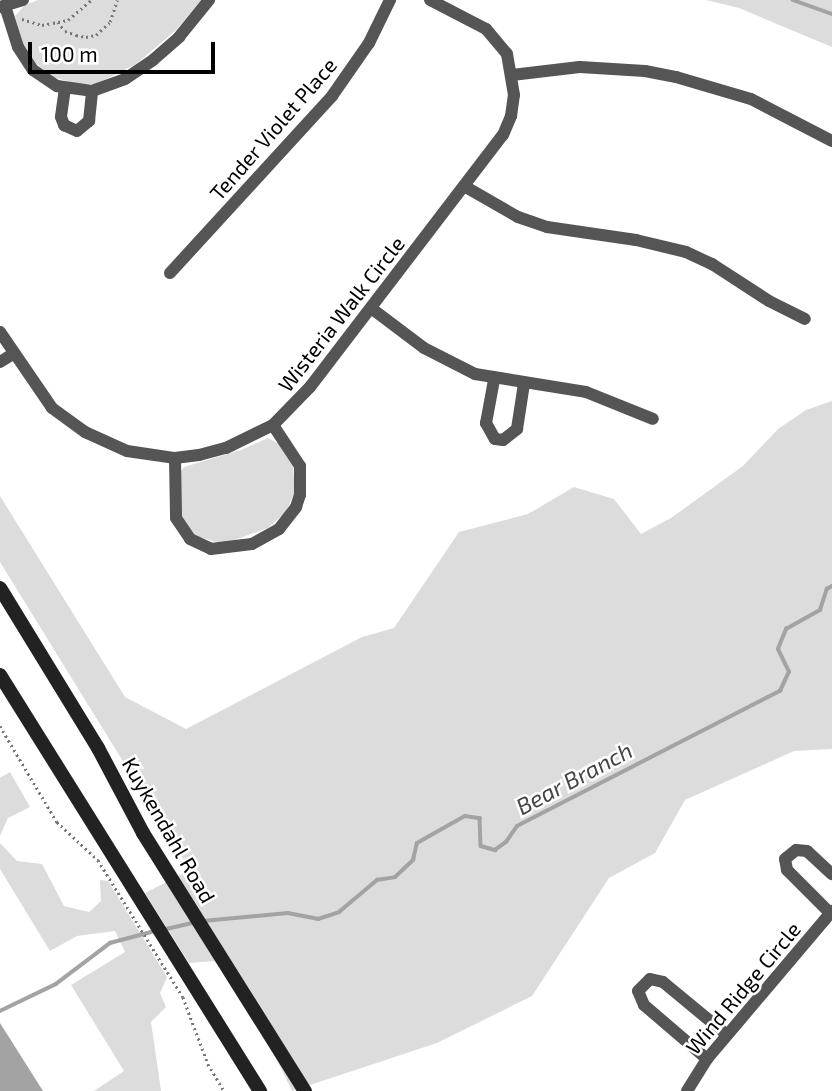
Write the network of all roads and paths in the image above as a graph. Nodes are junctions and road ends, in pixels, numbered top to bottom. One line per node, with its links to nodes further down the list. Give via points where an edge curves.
1 (23, 0): 7 (street)
2 (91, 0): 8 (path, via 68,20)
3 (117, 0): 8 (path, via 110,22 96,35 76,35)
4 (209, 0): 11 (street, via 153,60 125,79)
5 (390, 0): 14 (street, Tender Violet Place, via 369,43 332,96)
6 (430, 0): 9 (street, Wisteria Walk Circle, via 486,29 507,54)
7 (4, 10): 8 (path, via 42,25); 10 (street, via 22,57 44,79)
8 (58, 22)
9 (512, 75): 12 (street, via 580,67 676,77 751,99); 13 (street, Wisteria Walk Circle, via 514,95 503,135)
10 (65, 88): 11 (street); 11 (street, via 61,117 64,125 77,131 89,121)
11 (92, 91)
12 (832, 141)
13 (464, 186): 15 (street, Wisteria Walk Circle); 16 (street, via 518,217 547,227 686,252)
14 (170, 274)
15 (371, 308): 20 (street, via 441,358); 23 (street, Wisteria Walk Circle, via 310,387)
16 (805, 319)
17 (0, 332): 18 (street, Wisteria Walk Circle)
18 (13, 354): 19 (street); 24 (street, Wisteria Walk Circle, via 52,408 85,432 127,451)
19 (0, 362)
20 (494, 380): 21 (street); 21 (street, via 486,424 495,439 503,440 517,429)
21 (524, 384): 22 (street, via 586,392)
22 (653, 419)
23 (272, 425): 24 (street, Wisteria Walk Circle, via 226,448); 24 (street, via 300,466 300,495 279,529 252,544 211,550 190,539 176,518)
24 (175, 458)
25 (0, 588): 36 (main road, Kuykendahl Road, via 98,748 143,833)
26 (0, 675): 28 (main road)
27 (0, 726): 28 (path, via 57,822)
28 (105, 857): 31 (main road); 31 (path)
29 (832, 874): 30 (street, via 807,850 796,850 785,859 787,870)
30 (831, 912): 32 (street, Wind Ridge Circle)
31 (189, 993): 34 (path, via 208,1064); 35 (main road)
32 (727, 1035): 33 (street, Wind Ridge Circle); 33 (street, via 663,982 650,979 638,991 643,1005)
33 (706, 1059): 37 (street, Wind Ridge Circle)
34 (224, 1091)
35 (260, 1091)
36 (304, 1091)
37 (687, 1091)

